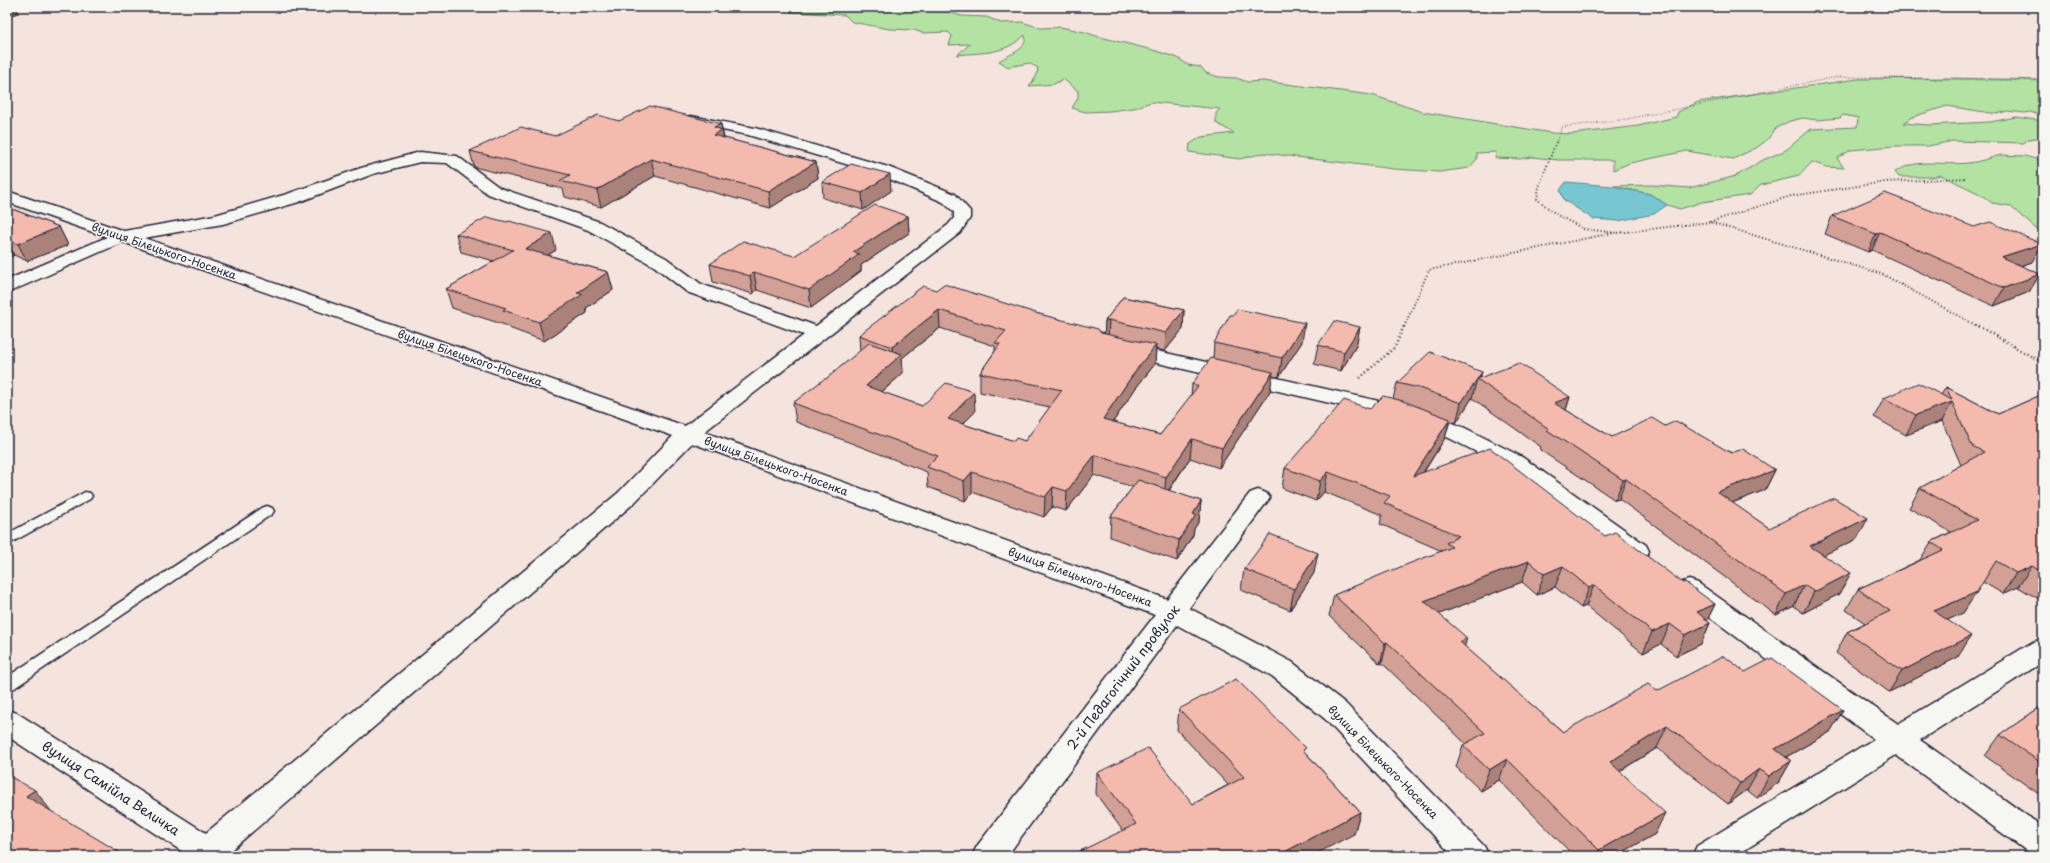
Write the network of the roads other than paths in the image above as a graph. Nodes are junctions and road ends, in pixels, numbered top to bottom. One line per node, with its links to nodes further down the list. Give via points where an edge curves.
1 (675, 118): 5 (street, via 750,131 882,170 949,198 962,211 962,218 954,229)
2 (7, 196): 3 (street, вулиця Білецького-Носенка)
3 (121, 237): 4 (street); 5 (street, via 217,220 293,198 367,171 420,157 451,159 494,191 594,226 660,262 694,288); 7 (street, вулиця Білецького-Носенка)
4 (7, 287)
5 (817, 334): 7 (street)
6 (1108, 346): 16 (street, via 1338,397 1406,414 1457,433 1514,462)
7 (688, 434): 12 (street, вулиця Білецького-Носенка); 18 (street, via 626,498)
8 (85, 496): 11 (lane)
9 (1258, 498): 12 (street, 2-й Педагогічний провулок)
10 (267, 511): 14 (lane)
11 (7, 540)
12 (1173, 611): 19 (street, 2-й Педагогічний провулок); 20 (street, вулиця Білецького-Носенка, via 1282,669 1335,711)
13 (2043, 649): 16 (street)
14 (7, 685)
15 (7, 721): 18 (street, вулиця Самійла Величка)
16 (1896, 740): 17 (street); 21 (street)
17 (2043, 845)
18 (208, 854)
19 (988, 856)
20 (1474, 856)
21 (1708, 856)

